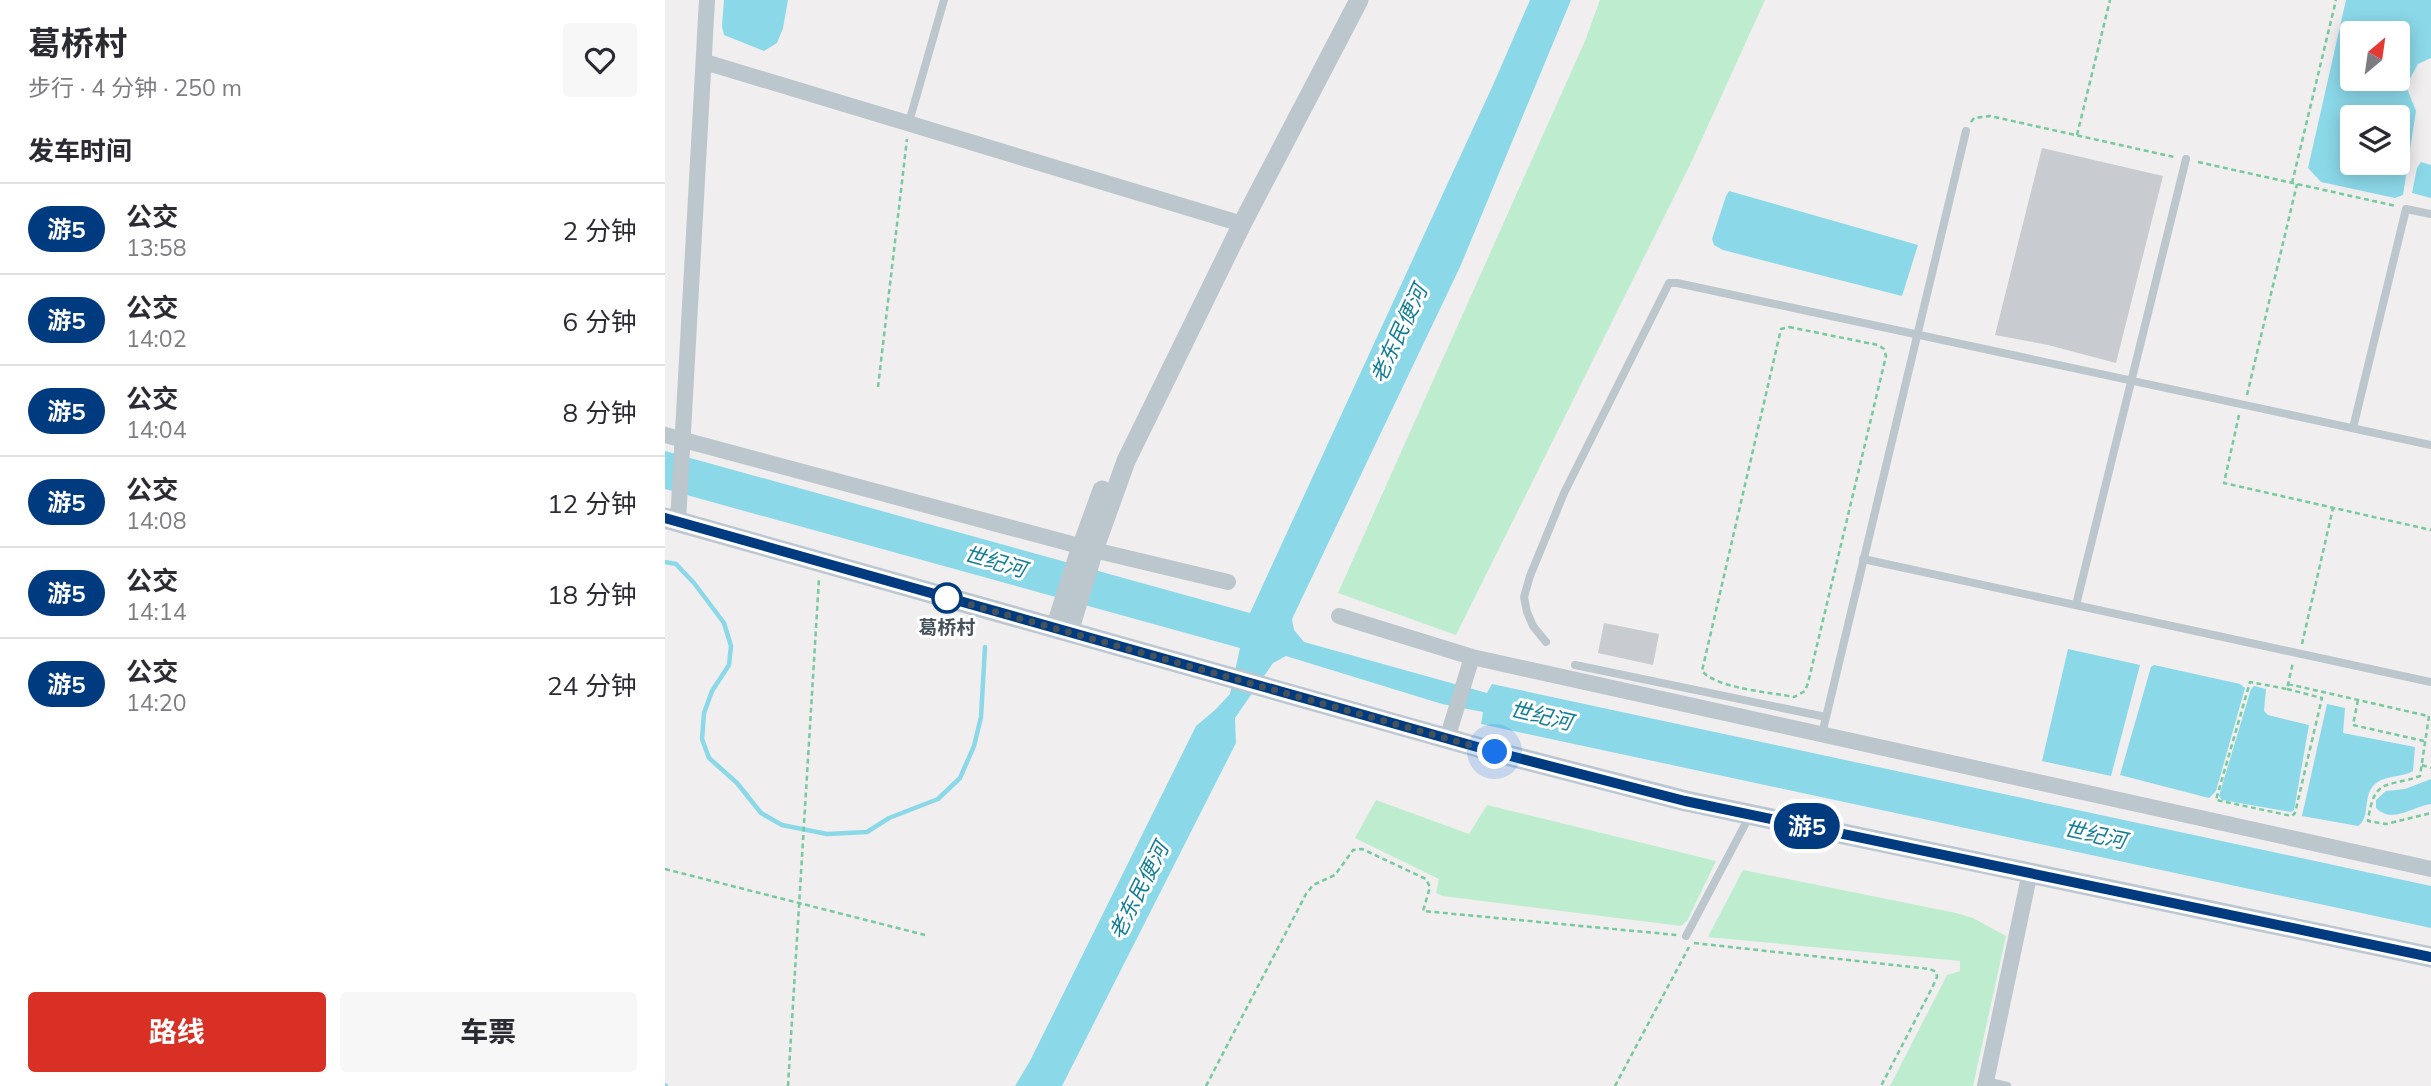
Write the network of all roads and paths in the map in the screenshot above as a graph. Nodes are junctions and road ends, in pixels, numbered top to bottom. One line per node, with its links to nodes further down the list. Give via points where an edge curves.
1 (707, 0): 7 (street)
2 (944, 0): 8 (lane)
3 (1345, 0): 15 (street)
4 (1359, 0): 15 (street)
5 (2109, 0): 10 (path)
6 (2336, 0): 12 (path)
7 (705, 62): 8 (street); 22 (street)
8 (909, 122): 15 (street); 18 (path)
9 (1966, 131): 16 (lane)
10 (2077, 135)
11 (2186, 159): 17 (lane)
12 (2292, 183)
13 (2298, 184): 19 (path)
14 (2431, 214): 20 (lane, via 2406,209)
15 (1238, 222): 27 (street)
16 (1918, 335): 17 (lane); 28 (lane); 34 (lane, via 1669,283 1564,494 1530,576 1524,597 1527,612)
17 (2130, 381): 19 (lane); 31 (lane)
18 (879, 387)
19 (2243, 405): 20 (lane); 24 (path, via 2224,483)
20 (2353, 428): 23 (lane)
21 (665, 435): 22 (street)
22 (683, 444): 25 (street); 27 (street)
23 (2431, 445)
24 (2333, 508): 26 (path); 35 (path)
25 (674, 514): 29 (main road)
26 (2431, 530)
27 (1086, 553): 30 (street); 33 (street)
28 (1864, 559): 31 (lane); 44 (lane)
29 (820, 562): 33 (main road); 56 (path)
30 (1228, 582)
31 (2076, 605): 35 (lane)
32 (1339, 616): 36 (street)
33 (1065, 621): 46 (main road)
34 (1546, 642)
35 (2297, 653): 38 (lane); 40 (path)
36 (1470, 664): 46 (street); 47 (street)
37 (1575, 665): 42 (lane)
38 (2431, 682)
39 (1722, 683): 39 (path, via 1794,697 1805,691 1886,356 1878,345 1781,329 1702,671); 42 (lane)
40 (2288, 684): 41 (path); 43 (path)
41 (2287, 689): 41 (path, via 2250,682 2216,800 2295,813 2322,698)
42 (1719, 694): 44 (lane)
43 (2358, 700): 45 (path); 48 (path, via 2353,725)
44 (1826, 717): 47 (lane)
45 (2430, 717): 48 (path)
46 (1450, 730): 52 (main road, via 1685,801)
47 (1822, 734): 54 (street)
48 (2425, 741): 49 (path)
49 (2422, 765): 50 (path); 51 (path, via 2420,776 2387,784 2376,792 2368,821 2386,824)
50 (2431, 768)
51 (2431, 813)
52 (1751, 814): 55 (main road); 58 (lane)
53 (665, 869): 56 (path)
54 (2431, 869)
55 (2030, 872): 59 (main road); 60 (street)
56 (799, 903): 57 (path); 61 (path)
57 (925, 935)
58 (1686, 936): 62 (path, via 1423,911 1430,887 1426,880 1362,849 1353,850 1335,875 1313,885 1306,894)
59 (2431, 957)
60 (1986, 1084): 65 (lane)
61 (788, 1086)
62 (1206, 1086)
63 (1615, 1086): 64 (path, via 1692,941 1936,972)
64 (1881, 1086)
65 (2007, 1086)

